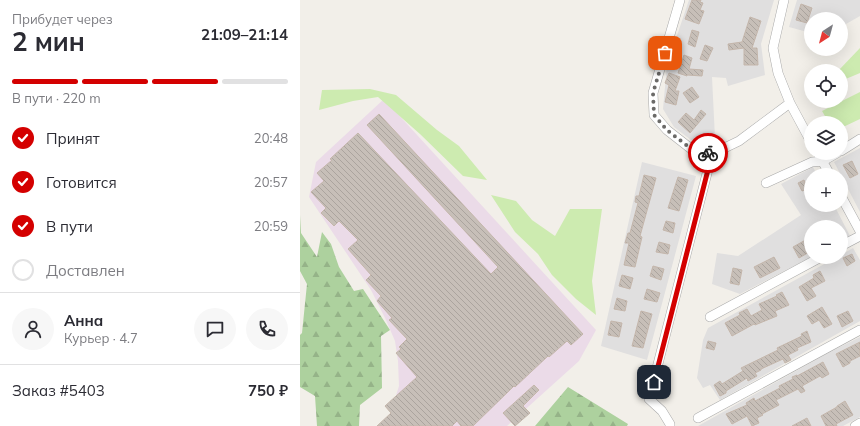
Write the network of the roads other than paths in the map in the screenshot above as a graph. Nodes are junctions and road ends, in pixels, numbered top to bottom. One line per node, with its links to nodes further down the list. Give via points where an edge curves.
1 (680, 0): 7 (street, via 653,93 654,115 667,130 690,148)
2 (784, 0): 3 (street, via 772,48 778,73)
3 (790, 103): 4 (street); 7 (street, via 739,141)
4 (804, 129)
5 (860, 139): 6 (street)
6 (848, 147)
7 (712, 154): 21 (street, via 649,399 662,411)
8 (826, 160): 9 (street)
9 (823, 162): 10 (street); 11 (street, via 812,162)
10 (826, 168)
11 (766, 183)
12 (848, 209): 13 (street)
13 (860, 231)
14 (860, 236): 15 (street)
15 (848, 242)
16 (808, 264): 17 (street)
17 (710, 317)
18 (860, 330): 19 (street)
19 (698, 418)
20 (860, 423): 22 (street)
21 (670, 426)
22 (855, 426)

